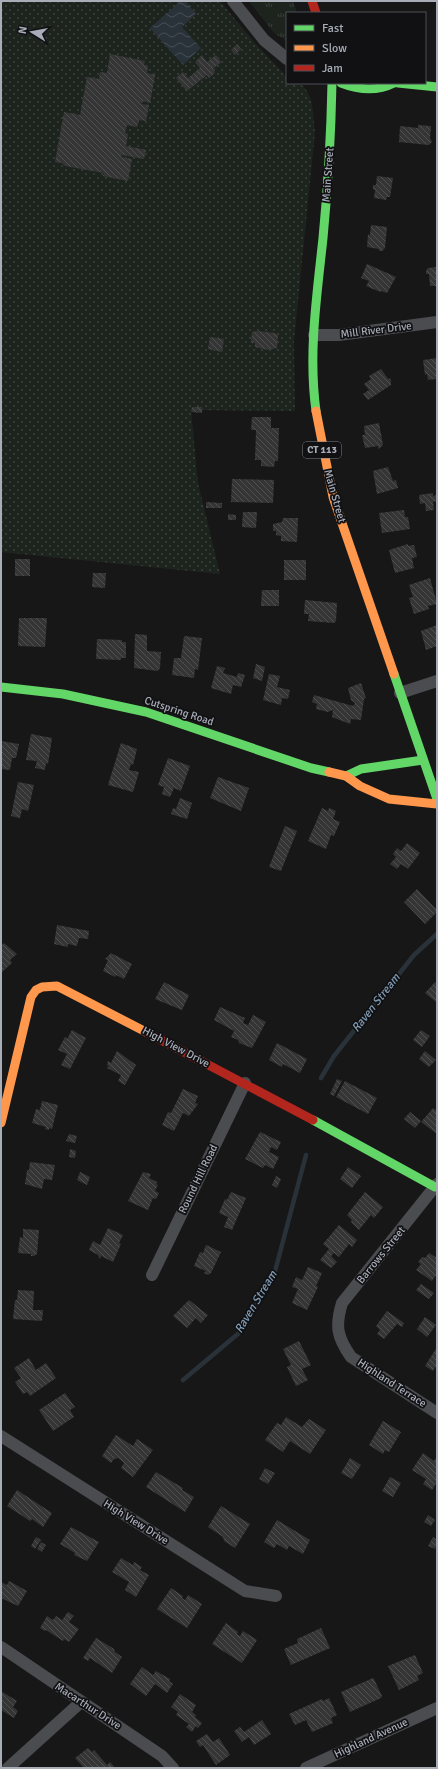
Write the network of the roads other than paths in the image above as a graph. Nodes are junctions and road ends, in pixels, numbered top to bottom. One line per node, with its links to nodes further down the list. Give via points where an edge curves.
1 (233, 1): 4 (street, via 264,40)
2 (312, 1): 3 (street)
3 (316, 12)
4 (286, 58)
5 (332, 84): 11 (street, Main Street / CT 113, via 330,164)
6 (343, 84): 7 (street, via 376,90 385,89)
7 (392, 84)
8 (408, 84): 9 (street)
9 (437, 87)
10 (437, 322): 11 (street, Mill River Drive, via 338,335)
11 (314, 335): 14 (street, Main Street / CT 113, via 313,376 316,414 333,497)
12 (437, 681): 14 (street)
13 (1, 687): 16 (street, Cutspring Road, via 63,694 146,712 311,768)
14 (400, 692): 15 (street, Main Street / CT 113)
15 (423, 760): 16 (street, via 361,769); 17 (street, Main Street / CT 113)
16 (346, 776): 18 (street, Cutspring Road, via 360,786 389,799)
17 (437, 799)
18 (437, 804)
19 (245, 1083): 20 (street, High View Drive, via 64,988 44,986 34,992 30,1003); 21 (street, High View Drive); 22 (street, Round Hill Road)
20 (1, 1123)
21 (436, 1186): 23 (street, Barrows Street, via 342,1303 338,1316)
22 (152, 1275)
23 (338, 1331): 24 (street, Highland Terrace, via 342,1344 351,1357)
24 (437, 1413)
25 (1, 1436): 26 (street, High View Drive, via 244,1591)
26 (276, 1596)
27 (1, 1647): 28 (street, Macarthur Drive)
28 (81, 1702): 30 (street); 31 (street, Macarthur Drive, via 162,1756)
29 (437, 1708): 32 (street, Highland Avenue)
30 (8, 1768)
31 (173, 1768)
32 (306, 1768)

